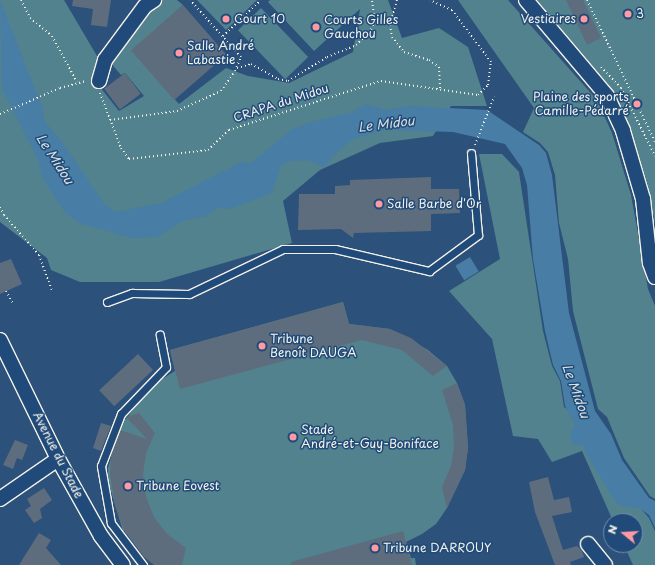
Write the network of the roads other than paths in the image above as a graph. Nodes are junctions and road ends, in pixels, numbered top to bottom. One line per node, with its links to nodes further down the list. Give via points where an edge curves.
1 (154, 0): 3 (street, via 145,6 105,60)
2 (526, 0): 5 (street, via 608,96 623,131 643,199 650,263)
3 (97, 81)
4 (471, 154): 6 (lane, via 478,235 429,271 335,249 283,249 189,294 132,293)
5 (655, 277)
6 (107, 302)
7 (160, 335): 14 (lane, via 166,367 122,414 101,466 111,523)
8 (0, 340): 9 (street, Avenue du Stade)
9 (4, 356): 10 (street, Avenue du Stade)
10 (58, 459): 11 (street); 13 (street, Avenue du Stade, via 100,536)
11 (0, 499)
12 (588, 544): 15 (street)
13 (123, 565)
14 (144, 565)
15 (605, 565)

